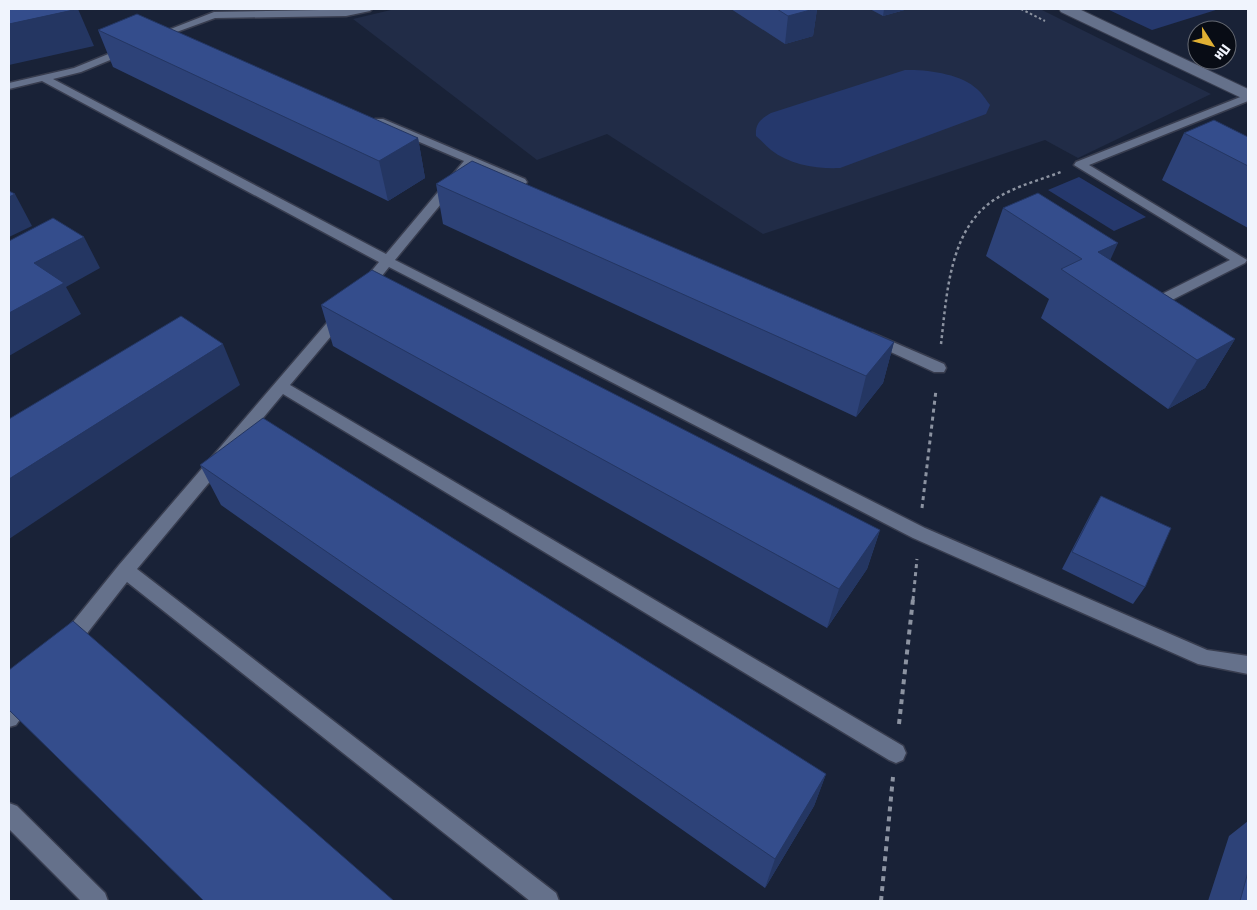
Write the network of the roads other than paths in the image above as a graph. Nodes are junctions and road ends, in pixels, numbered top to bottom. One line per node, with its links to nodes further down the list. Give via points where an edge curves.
1 (367, 9): 3 (lane, via 346,14)
2 (1067, 9): 8 (street)
3 (306, 11): 4 (lane, via 214,15 163,34)
4 (186, 40)
5 (140, 44): 6 (lane, via 76,70)
6 (43, 78): 7 (lane); 12 (lane)
7 (9, 86)
8 (1248, 97): 13 (lane, via 1080,165 1240,260)
9 (370, 117): 10 (lane)
10 (471, 160): 11 (lane); 12 (lane)
11 (534, 188)
12 (388, 261): 16 (lane); 19 (lane, via 919,533 1205,658)
13 (1161, 300)
14 (858, 332): 15 (lane)
15 (938, 368)
16 (280, 386): 17 (lane); 22 (lane)
17 (125, 570): 18 (lane); 25 (lane)
18 (58, 656)
19 (1248, 665)
20 (33, 687): 21 (lane)
21 (9, 718)
22 (896, 753)
23 (9, 814): 24 (lane)
24 (96, 901)
25 (548, 901)

